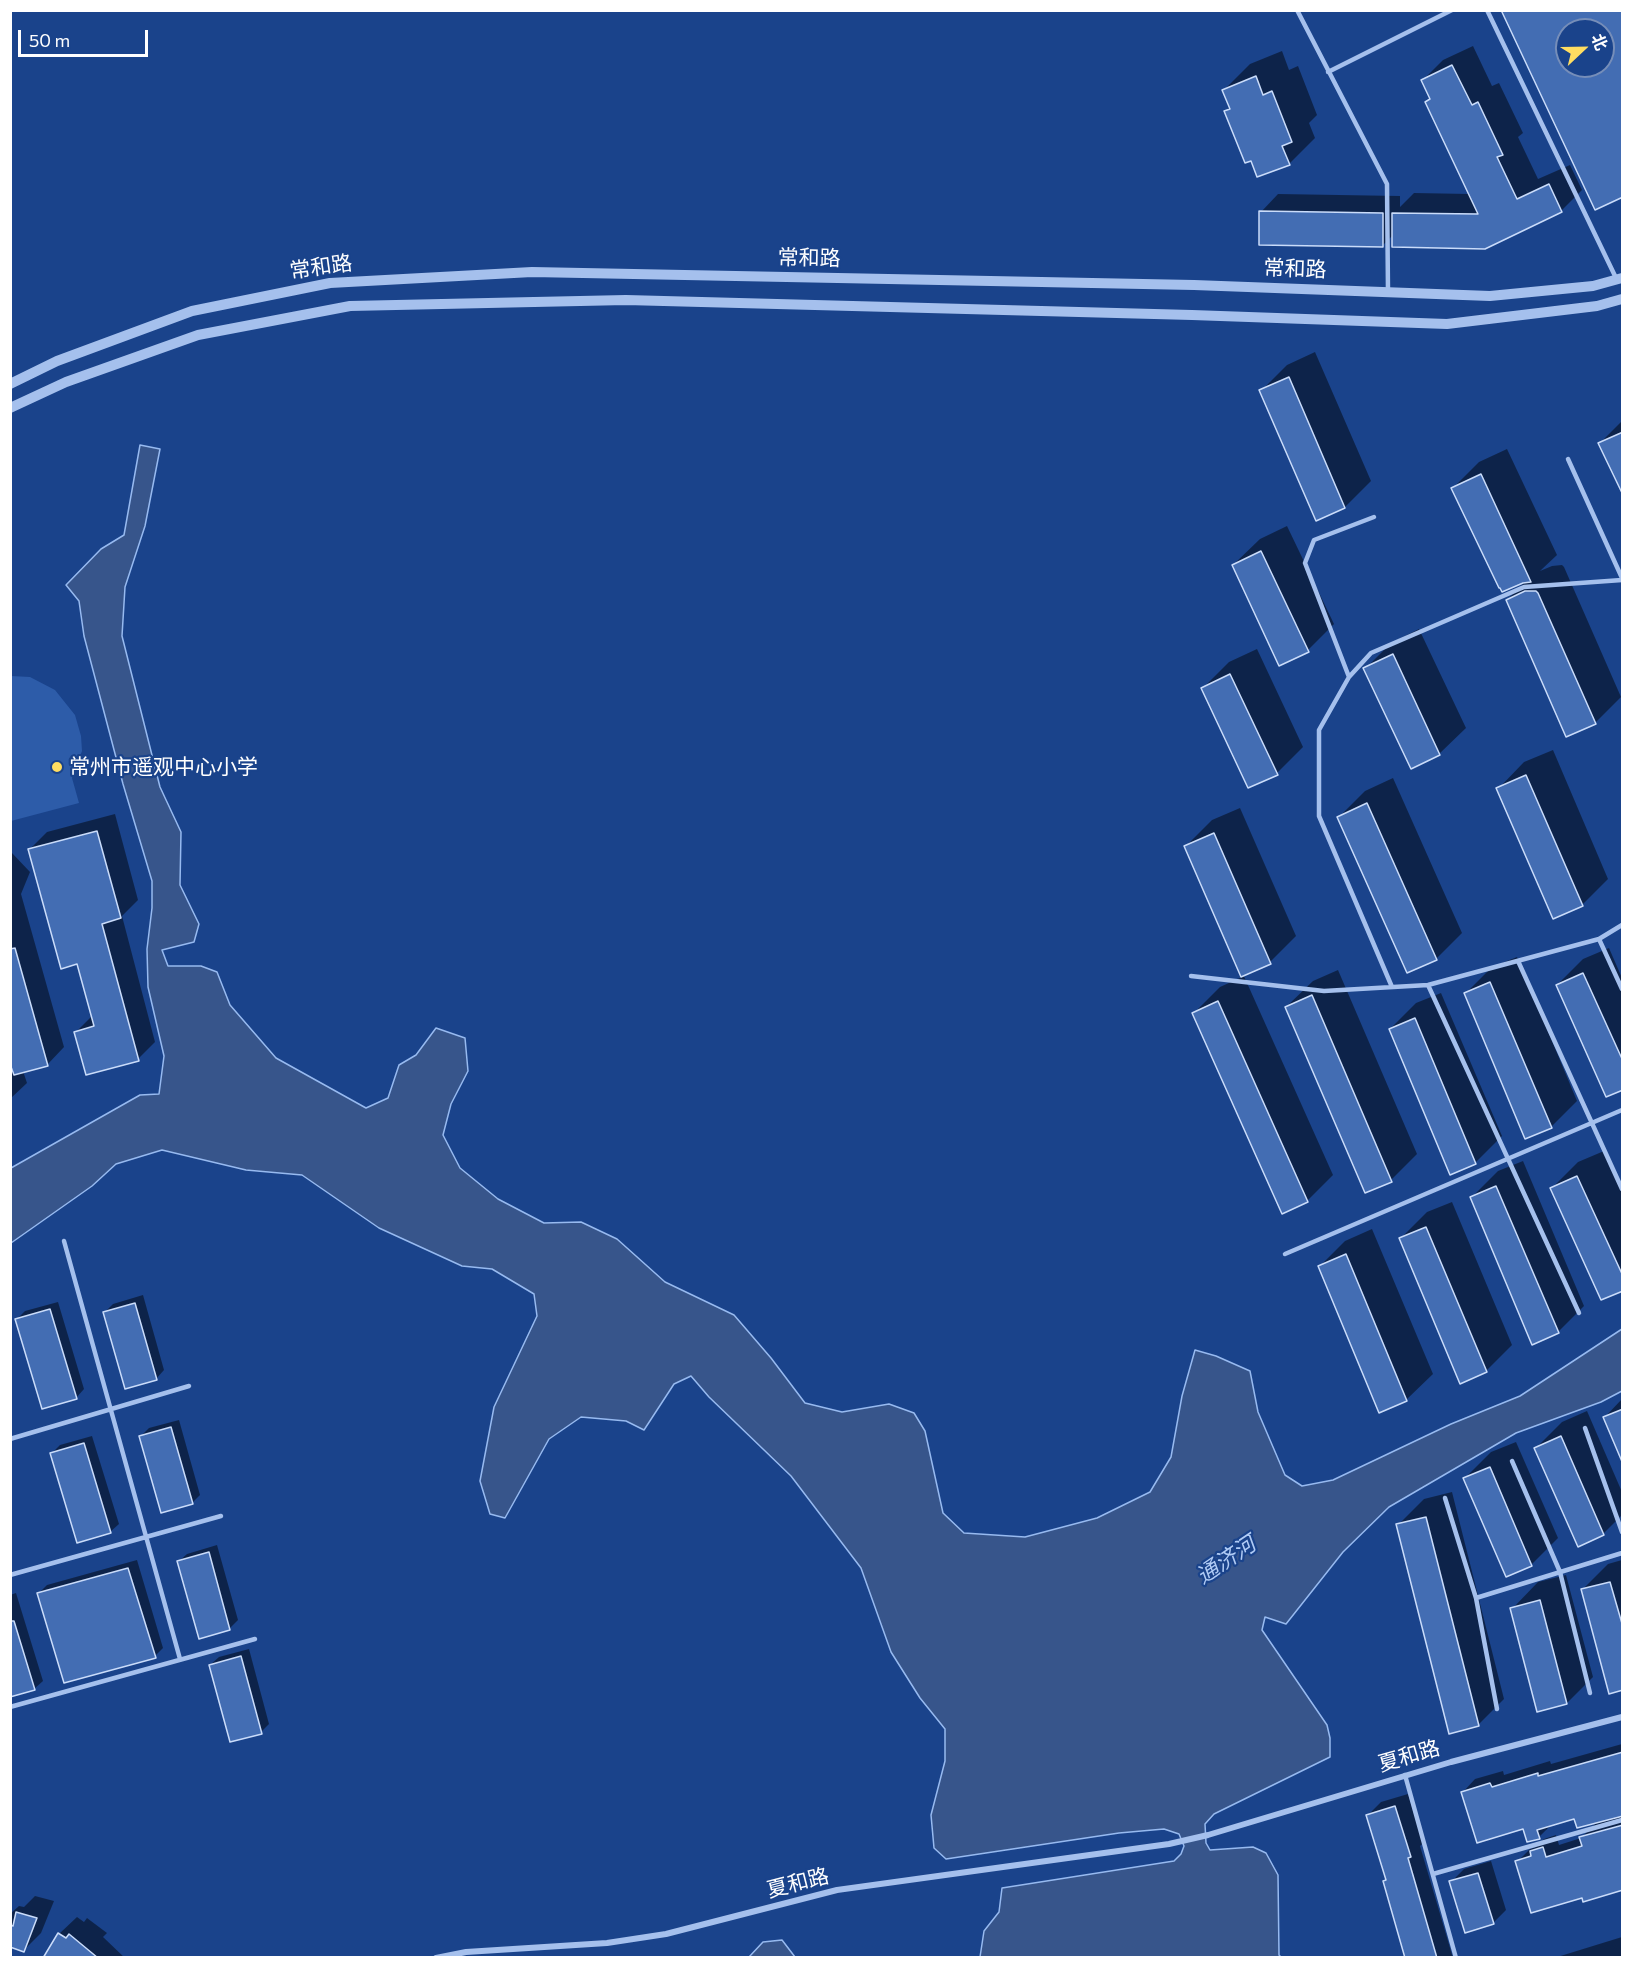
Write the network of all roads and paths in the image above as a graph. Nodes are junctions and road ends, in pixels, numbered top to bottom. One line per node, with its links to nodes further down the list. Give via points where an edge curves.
1 (1297, 10): 4 (lane)
2 (1452, 10): 4 (lane)
3 (1487, 10): 5 (lane)
4 (1328, 72): 6 (lane, via 1388,184)
5 (1620, 279): 6 (street, 常和路, via 1593,286 1490,296)
6 (1388, 292): 8 (street, 常和路, via 532,272 330,283 192,311 57,361)
7 (1623, 299): 9 (street, 常和路, via 1597,306 1447,324 626,300 350,306 198,334 66,382)
8 (10, 384)
9 (10, 408)
10 (1568, 459): 12 (lane)
11 (1374, 517): 13 (lane, via 1314,540 1305,563)
12 (1623, 579): 13 (lane, via 1524,587 1371,653)
13 (1349, 677): 19 (lane, via 1319,730 1319,816)
14 (1623, 925): 15 (lane)
15 (1599, 939): 16 (lane); 20 (lane)
16 (1518, 961): 18 (lane); 22 (lane)
17 (1191, 976): 19 (lane, via 1324,991)
18 (1428, 985): 19 (lane); 23 (lane)
19 (1392, 987)
20 (1623, 989)
21 (1623, 1110): 22 (lane)
22 (1592, 1125): 23 (lane); 24 (lane)
23 (1508, 1160): 26 (lane); 27 (lane)
24 (1623, 1189)
25 (64, 1241): 29 (lane)
26 (1285, 1254)
27 (1579, 1313)
28 (189, 1386): 29 (lane)
29 (111, 1409): 31 (lane); 36 (lane)
30 (1585, 1428): 35 (lane)
31 (10, 1438)
32 (1512, 1461): 38 (lane)
33 (1445, 1498): 40 (lane)
34 (221, 1516): 36 (lane)
35 (1623, 1532)
36 (146, 1537): 39 (lane); 42 (lane)
37 (1623, 1553): 38 (lane)
38 (1560, 1572): 40 (lane); 43 (lane)
39 (10, 1575)
40 (1476, 1598): 45 (lane)
41 (255, 1639): 42 (lane)
42 (180, 1659): 44 (lane)
43 (1590, 1693)
44 (10, 1707)
45 (1497, 1709)
46 (1623, 1717): 47 (street, 夏和路)
47 (1405, 1775): 49 (lane); 50 (street, 夏和路, via 1169,1844 837,1890 666,1934)
48 (1623, 1820): 49 (lane)
49 (1433, 1874): 51 (lane)
50 (436, 1958)
51 (1456, 1958)

